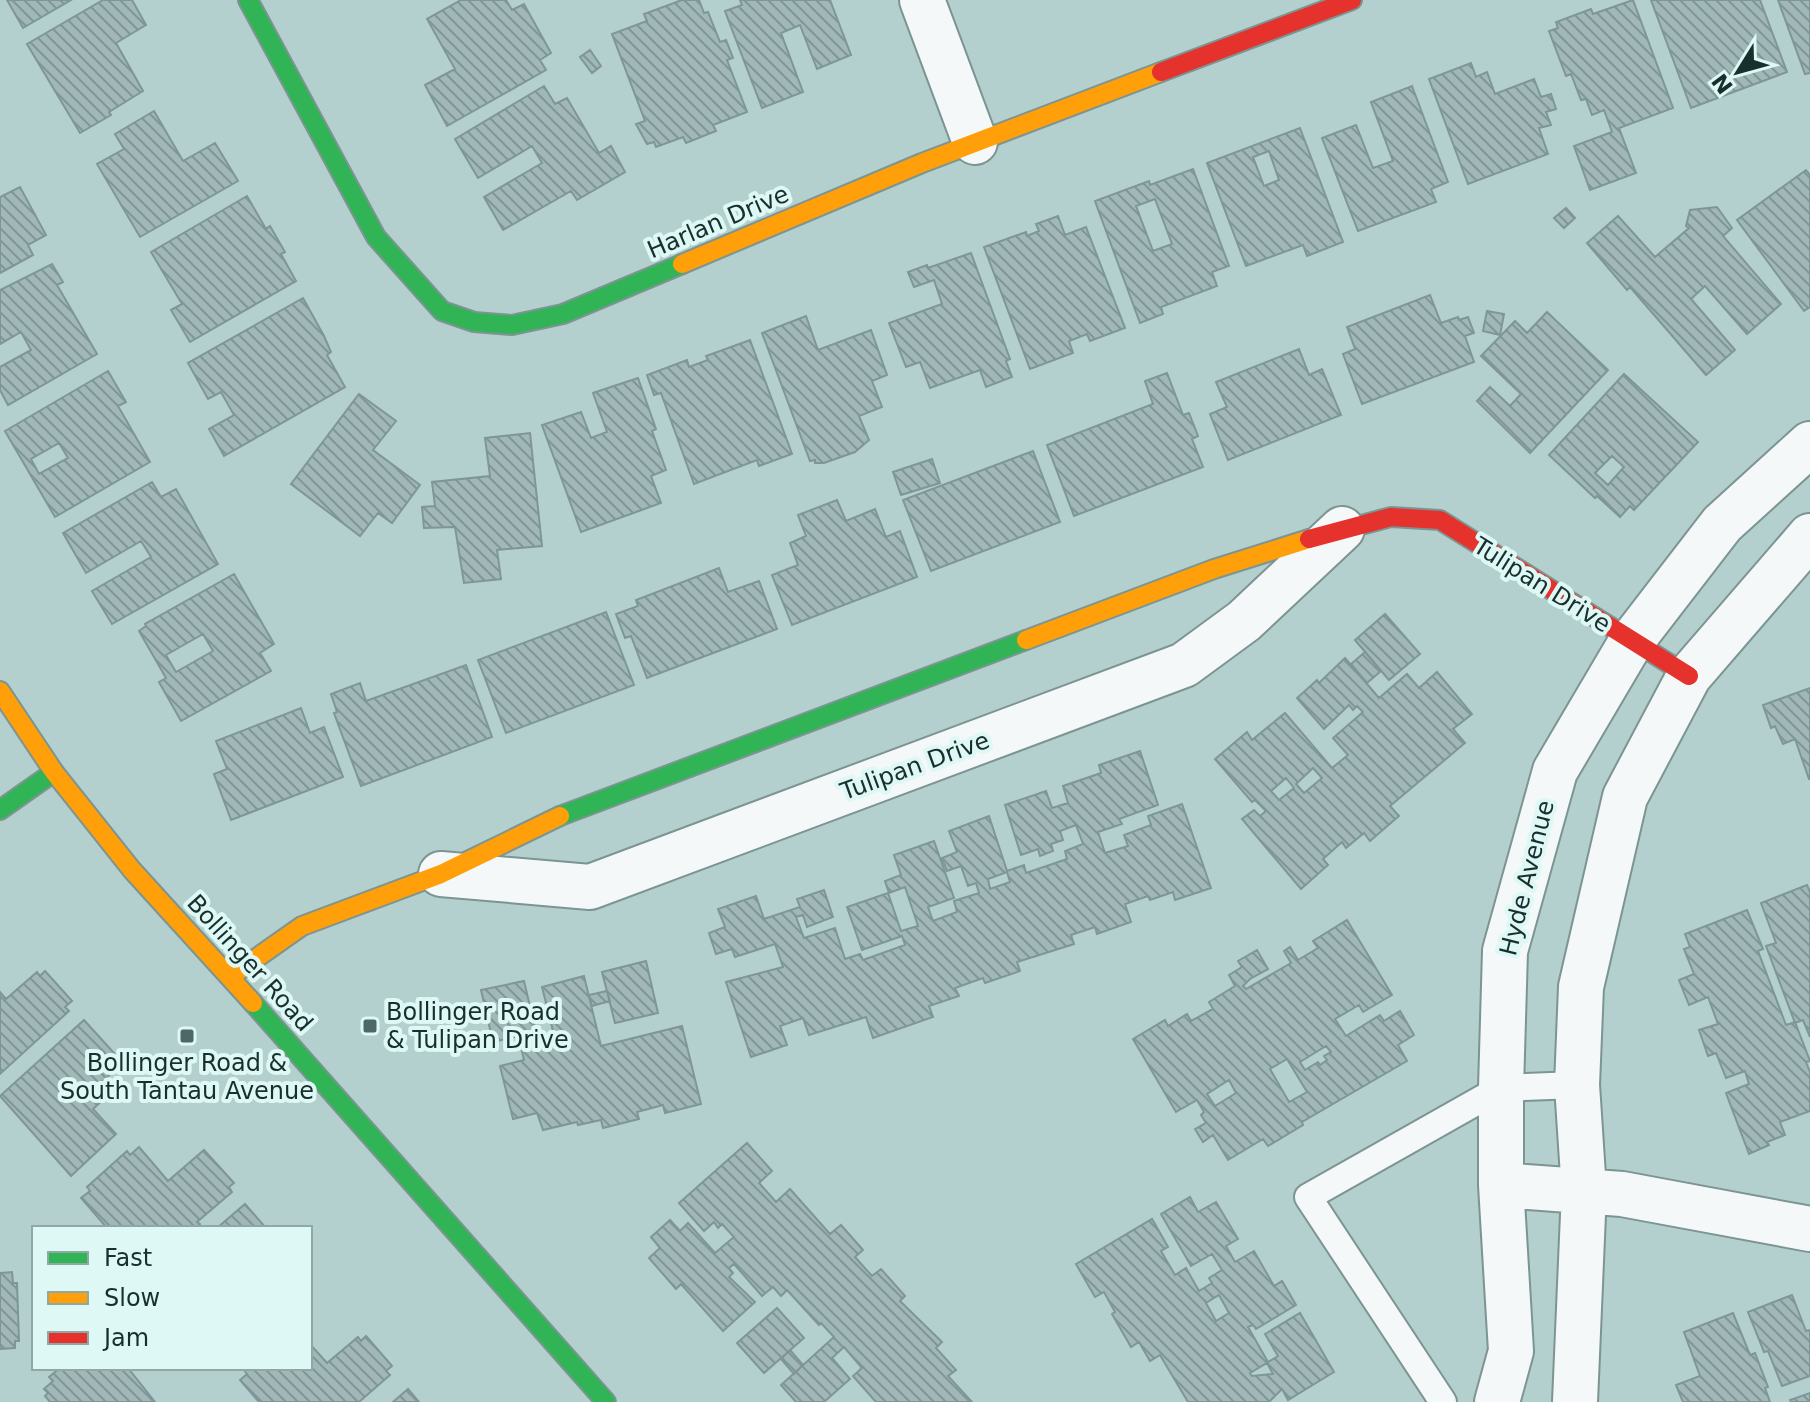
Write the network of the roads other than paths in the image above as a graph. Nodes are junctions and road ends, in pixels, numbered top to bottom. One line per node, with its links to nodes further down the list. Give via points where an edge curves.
1 (248, 0): 4 (street, Harlan Drive, via 376,237 442,311 474,322 512,325 563,314)
2 (922, 0): 4 (street)
3 (1352, 0): 4 (street, Harlan Drive)
4 (975, 142)
5 (1810, 444): 8 (street, Hyde Avenue, via 1722,524)
6 (1342, 529): 8 (street, Tulipan Drive, via 1391,517 1440,520); 13 (street, Tulipan Drive, via 1214,569 581,807); 13 (street, Tulipan Drive, via 1244,621 1184,665 590,887)
7 (1810, 536): 9 (street)
8 (1631, 642): 9 (street, Tulipan Drive); 16 (street, Hyde Avenue, via 1555,771 1505,951)
9 (1689, 676): 15 (street, via 1625,797 1581,987)
10 (0, 691): 11 (street, Bollinger Road)
11 (54, 772): 12 (street); 14 (street, Bollinger Road, via 132,870)
12 (0, 810)
13 (441, 874): 14 (street, Tulipan Drive, via 302,926)
14 (231, 976): 20 (street, Bollinger Road)
15 (1577, 1085): 16 (lane); 18 (street)
16 (1501, 1088): 17 (street, Hyde Avenue); 21 (lane, via 1308,1197)
17 (1501, 1185): 18 (street); 22 (street, Hyde Avenue, via 1511,1351)
18 (1584, 1191): 19 (street); 23 (street)
19 (1810, 1229)
20 (606, 1402)
21 (1443, 1402)
22 (1497, 1402)
23 (1575, 1402)

